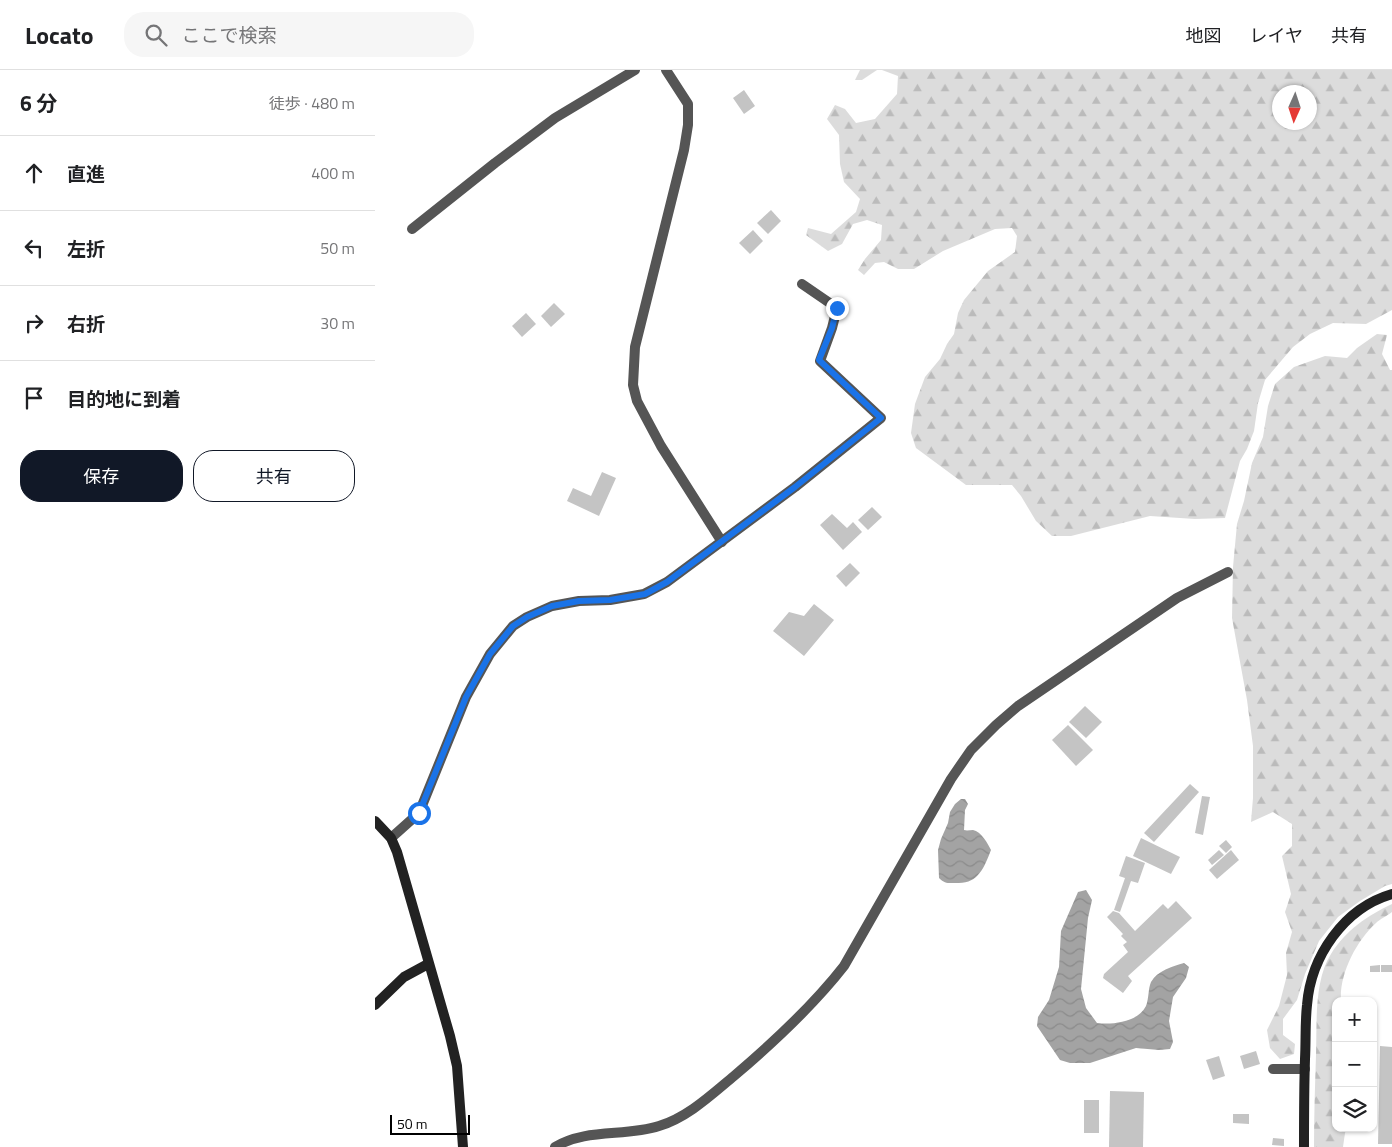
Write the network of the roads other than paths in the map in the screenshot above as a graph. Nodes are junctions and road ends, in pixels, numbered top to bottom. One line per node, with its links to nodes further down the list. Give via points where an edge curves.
1 (635, 70): 3 (street, via 555,118)
2 (666, 70): 5 (street, via 688,104 689,125 635,347 633,386 637,401 661,446)
3 (412, 229)
4 (802, 284): 5 (street, via 837,308 819,360 881,418)
5 (722, 542): 8 (street, via 645,594 552,606 513,626 490,654 466,697 419,813)
6 (1228, 572): 15 (street, via 1177,598 1018,706 971,750 951,779 844,966 825,990 759,1055 679,1118 658,1127 589,1135)
7 (375, 821): 8 (street)
8 (391, 838): 10 (street, via 407,882)
9 (1392, 894): 13 (street, via 1363,906 1327,943 1313,973 1307,1004)
10 (428, 964): 11 (street, via 403,977); 14 (street, via 457,1066)
11 (375, 1005)
12 (1273, 1069): 13 (street)
13 (1305, 1069): 16 (street)
14 (463, 1147)
15 (555, 1147)
16 (1304, 1147)

